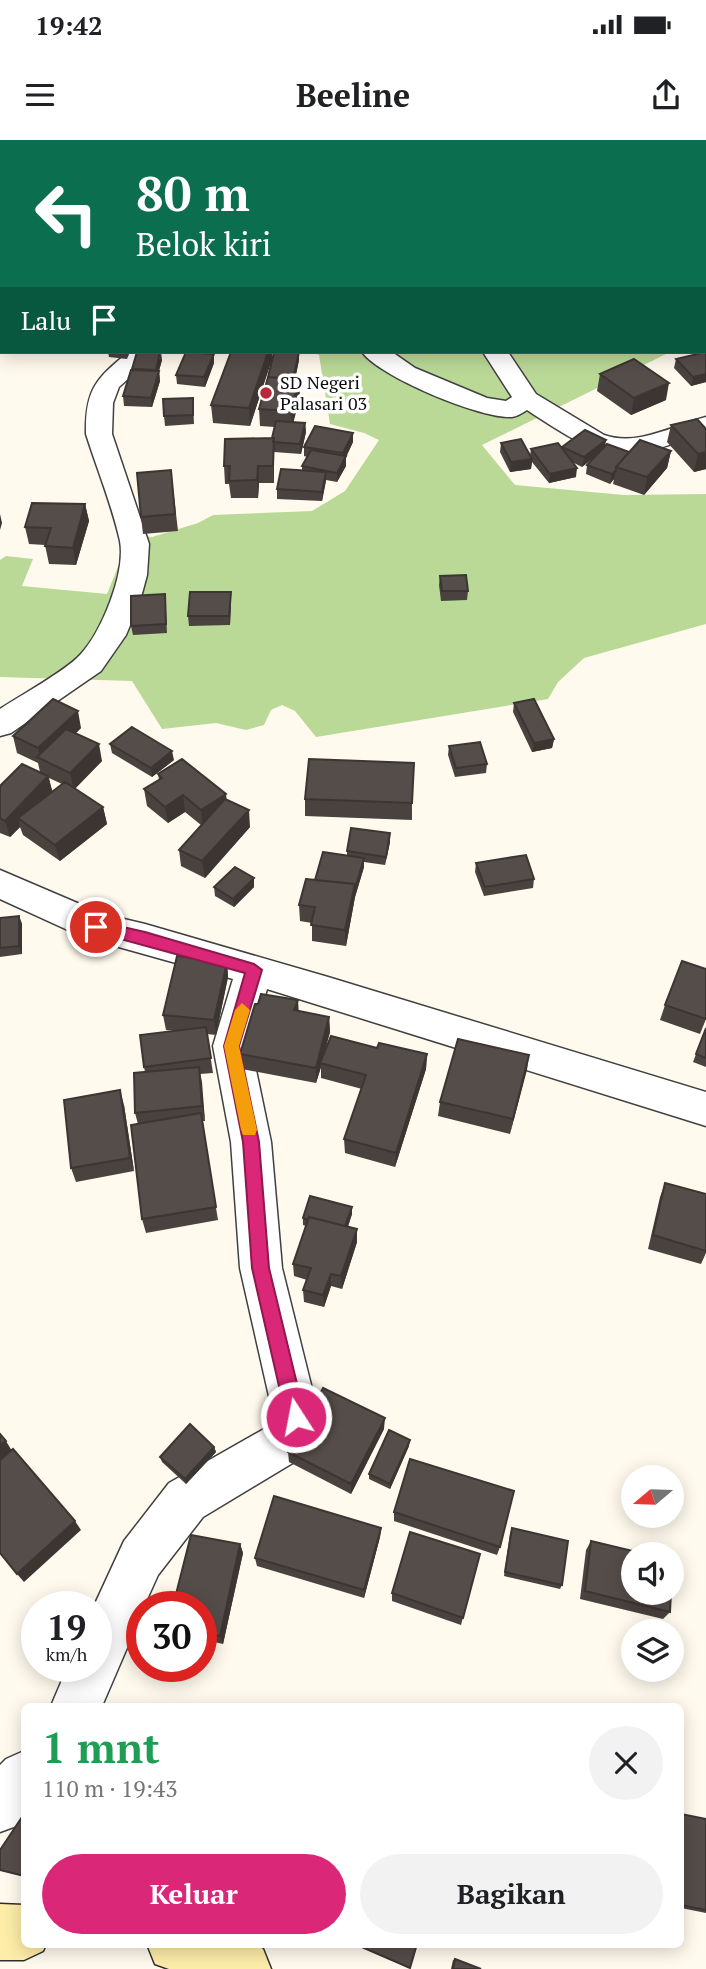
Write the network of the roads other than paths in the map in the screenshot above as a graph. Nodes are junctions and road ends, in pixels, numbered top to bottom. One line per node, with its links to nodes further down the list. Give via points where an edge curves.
1 (142, 354): 6 (street, via 102,388 98,421 135,544 125,601 111,635 90,664)
2 (378, 354): 4 (street, via 406,373 481,405 511,409)
3 (497, 354): 4 (street)
4 (527, 399): 5 (street, via 602,444 619,448)
5 (706, 425)
6 (0, 725)
7 (0, 883): 8 (street, via 96,927)
8 (254, 970): 9 (street); 10 (street, via 232,1046 251,1142 261,1268 296,1417 280,1444 186,1500 141,1558)
9 (706, 1110)
10 (112, 1624)
11 (87, 1682): 12 (street)
12 (77, 1703)
13 (21, 1781): 14 (street)
14 (0, 1806)
15 (0, 1932): 16 (main road)
16 (21, 1932)
17 (193, 1948): 18 (main road, via 219,1954)
18 (243, 1969)

